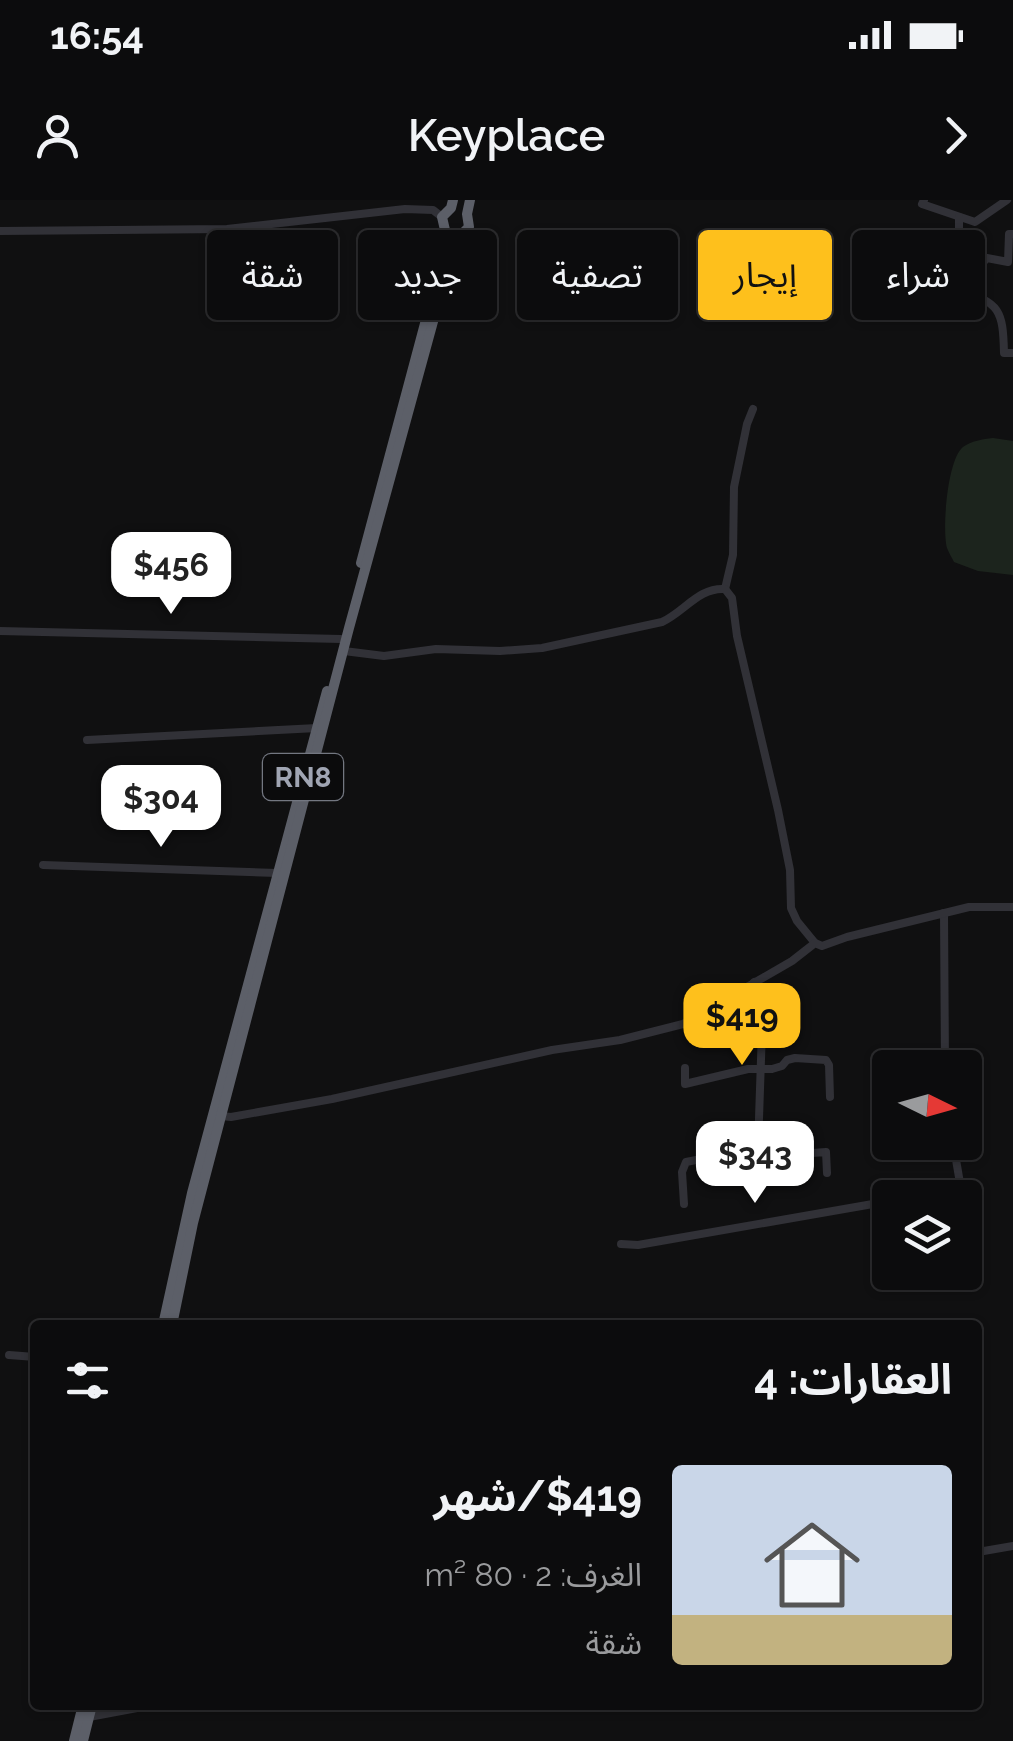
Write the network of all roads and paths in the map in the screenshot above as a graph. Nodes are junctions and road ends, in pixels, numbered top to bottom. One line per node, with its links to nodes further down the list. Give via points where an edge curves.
1 (470, 200): 5 (highway, RN8)
2 (924, 200): 6 (street)
3 (1007, 200): 6 (street, via 975,222)
4 (449, 208): 5 (highway); 7 (highway, RN8); 10 (street, via 227,228)
5 (468, 214): 8 (highway, RN8)
6 (959, 217): 9 (street)
7 (445, 230)
8 (465, 230)
9 (959, 230)
10 (0, 231)
11 (1013, 234): 12 (street, via 1008,262)
12 (985, 260)
13 (985, 298): 16 (street, via 1004,327 1004,353)
14 (426, 320): 20 (highway, RN8)
15 (433, 320): 21 (highway, RN8)
16 (1013, 353)
17 (753, 409): 18 (street, via 734,487)
18 (725, 589): 21 (street, via 703,592 662,622 542,648); 28 (street, via 778,810 791,908)
19 (0, 631): 20 (street)
20 (341, 639): 22 (highway, RN8)
21 (344, 652): 34 (highway, RN8)
22 (316, 728): 23 (street); 25 (highway, RN8)
23 (87, 740)
24 (43, 865): 25 (street)
25 (277, 874): 41 (highway, RN8)
26 (1013, 907): 27 (street)
27 (944, 913): 28 (street); 30 (street)
28 (815, 944): 29 (street)
29 (754, 982): 32 (street, via 762,1000); 34 (street, via 694,1019 644,1034 332,1100)
30 (945, 1050)
31 (685, 1068): 32 (street, via 685,1084)
32 (760, 1068): 33 (street, via 795,1058 826,1060); 35 (street)
33 (830, 1097)
34 (221, 1116): 42 (highway, RN8)
35 (758, 1148): 36 (street, via 771,1156 826,1152); 37 (street); 38 (street, via 686,1162)
36 (827, 1173)
37 (754, 1192)
38 (684, 1204)
39 (872, 1205): 40 (street)
40 (621, 1244)
41 (164, 1320)
42 (173, 1320)
43 (8, 1355): 44 (street)
44 (30, 1357)
45 (1013, 1546): 46 (street)
46 (982, 1551)
47 (82, 1710): 49 (highway)
48 (90, 1711): 50 (highway)
49 (74, 1741)
50 (84, 1741)

